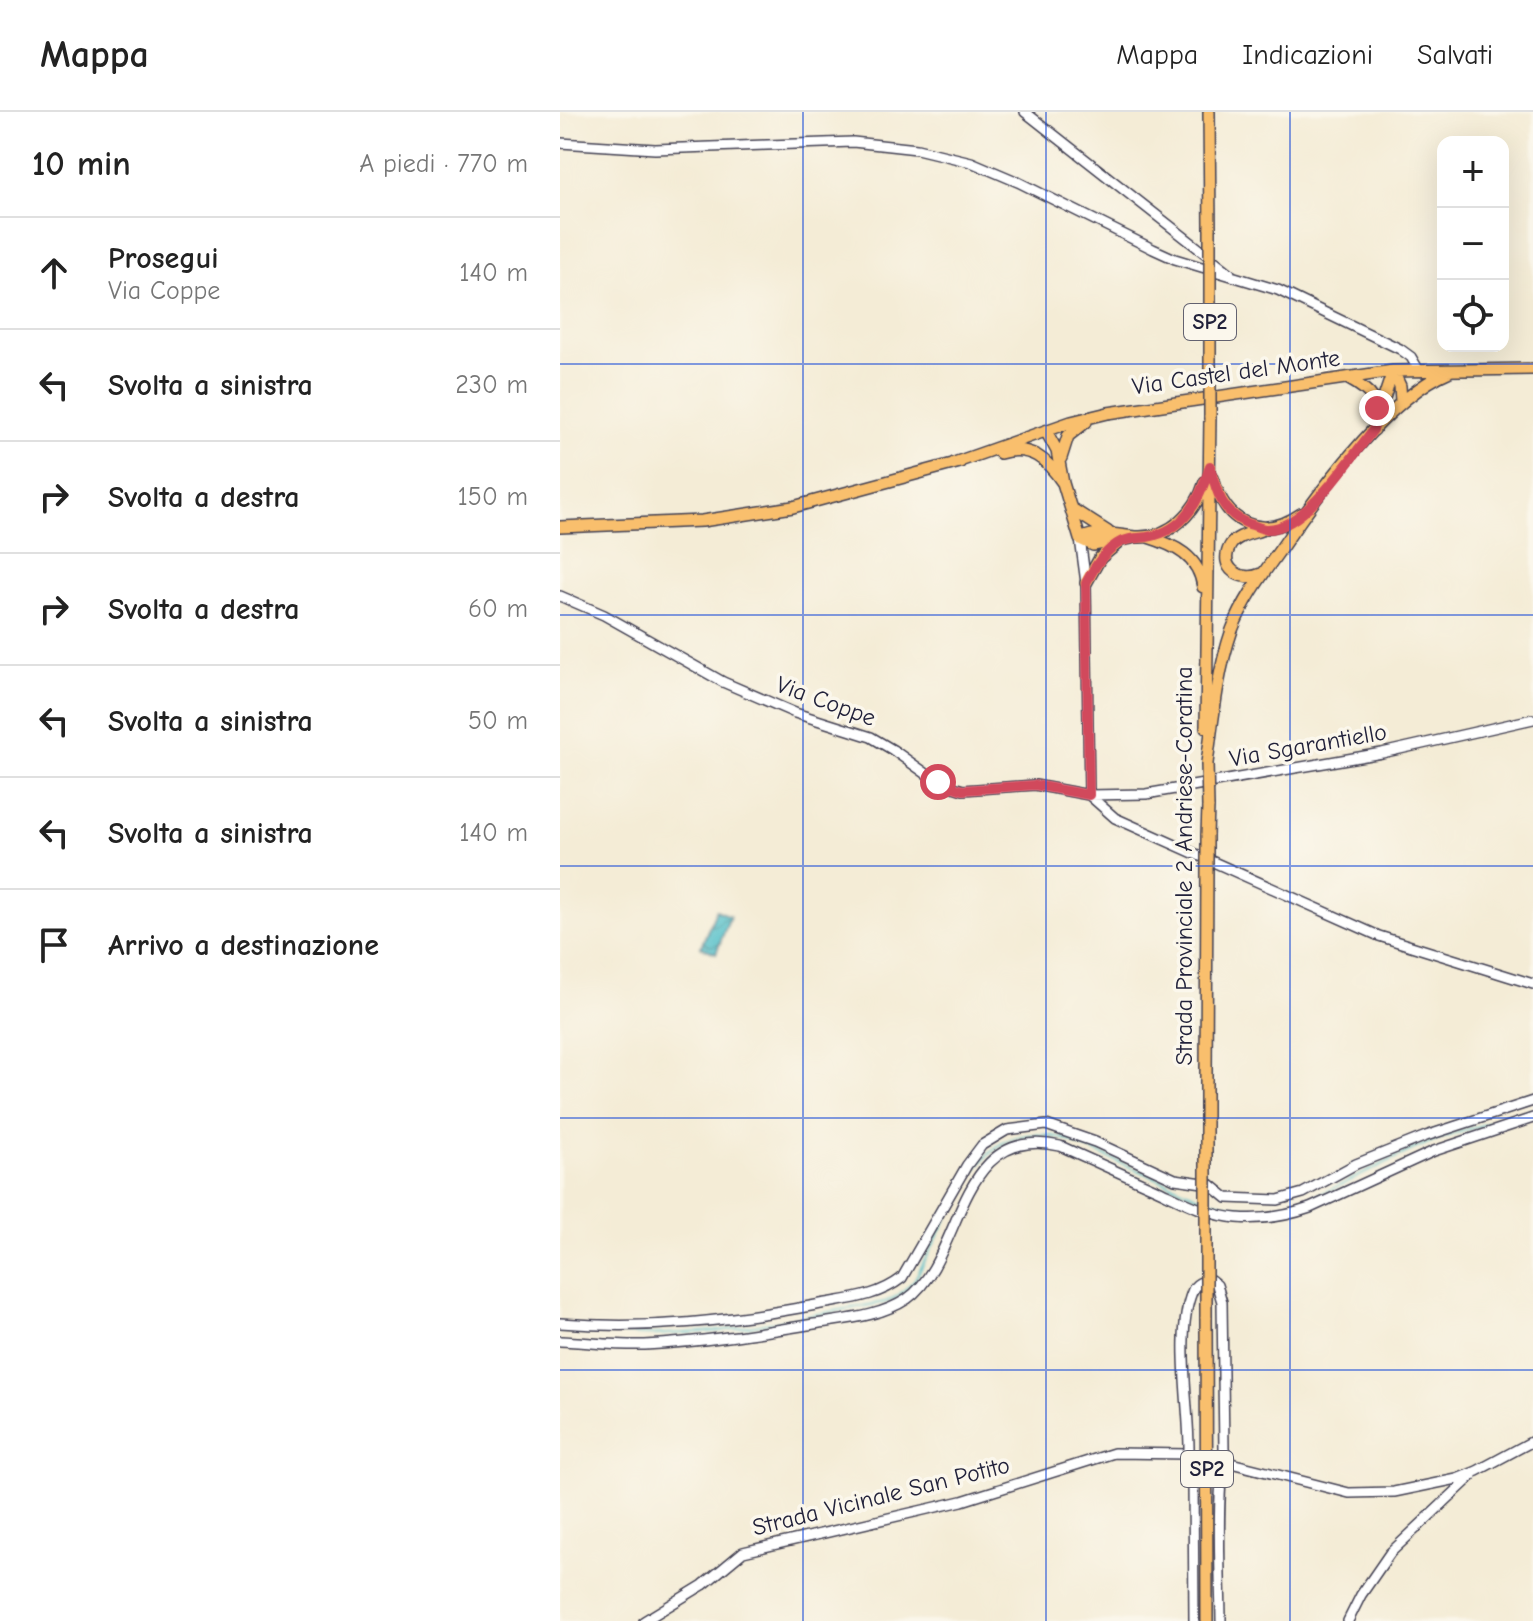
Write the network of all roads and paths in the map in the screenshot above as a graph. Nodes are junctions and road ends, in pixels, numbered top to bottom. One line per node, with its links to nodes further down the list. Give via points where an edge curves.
1 (1025, 112): 4 (street)
2 (1209, 112): 19 (main road, Strada Provinciale 2 Andriese-Coratina / SP2, bridge)
3 (560, 143): 5 (street, via 655,149 853,142 917,149 971,162)
4 (1195, 243): 5 (street); 6 (street)
5 (1194, 265): 6 (street)
6 (1234, 276): 8 (street, via 1278,290 1400,349)
7 (1456, 368): 8 (main road, Via Castel del Monte); 9 (main road, Via Castel del Monte); 12 (main road)
8 (1418, 369): 10 (main road, Via Castel del Monte)
9 (1533, 369)
10 (1393, 371): 11 (main road, Via Castel del Monte); 12 (main road); 14 (main road)
11 (1347, 378): 13 (main road, Via Castel del Monte); 14 (main road, via 1370,393)
12 (1401, 402): 15 (main road)
13 (1096, 416): 16 (main road, Via Castel del Monte); 18 (main road, via 1068,436)
14 (1377, 417): 15 (main road)
15 (1373, 430): 21 (main road)
16 (1046, 431): 17 (main road, Via Castel del Monte); 18 (main road, via 1054,443)
17 (954, 463): 18 (main road, via 1020,450); 22 (main road, via 793,507 702,521)
18 (1055, 465): 20 (main road)
19 (1210, 466): 23 (main road, via 1223,505 1236,519); 25 (main road, via 1196,503 1182,521); 31 (main road, Strada Provinciale 2 Andriese-Coratina / SP2)
20 (1072, 509): 24 (main road); 26 (main road)
21 (1306, 511): 23 (main road); 28 (main road)
22 (560, 527)
23 (1265, 529): 28 (main road, via 1238,538 1227,559 1241,577)
24 (1109, 532): 25 (main road); 26 (main road)
25 (1142, 537): 27 (main road); 31 (main road, via 1173,544 1189,557 1201,576)
26 (1080, 539): 27 (main road, via 1093,545); 29 (street)
27 (1118, 542): 29 (main road, via 1100,558)
28 (1261, 574): 33 (main road, via 1224,654)
29 (1086, 583): 34 (street)
30 (560, 596): 34 (street, Via Coppe, via 723,682 871,737 950,787 977,791 1035,785)
31 (1207, 623): 33 (main road, Strada Provinciale 2 Andriese-Coratina / SP2)
32 (1533, 719): 34 (street, Via Sgarantiello, via 1282,772 1146,794)
33 (1207, 763): 56 (main road, Strada Provinciale 2 Andriese-Coratina / SP2, bridge)
34 (1089, 795): 35 (street, via 1115,818 1379,936)
35 (1533, 984)
36 (1533, 1101): 39 (street)
37 (1533, 1118): 41 (street, via 1434,1151)
38 (1141, 1163): 39 (street, via 1175,1179 1210,1184 1227,1198 1278,1200); 40 (street); 42 (street, via 1064,1130 1028,1126 1007,1130 982,1145)
39 (1360, 1163): 41 (street)
40 (1133, 1179): 41 (street, via 1178,1200 1238,1218 1291,1215); 43 (street, via 1060,1146 1029,1143 997,1156)
41 (1368, 1181)
42 (955, 1182): 43 (street); 44 (street, via 902,1278 887,1290)
43 (970, 1191): 45 (street, via 925,1281 907,1299 880,1313)
44 (826, 1303): 45 (street); 47 (street, via 738,1319)
45 (828, 1322): 49 (street)
46 (560, 1323): 47 (street)
47 (641, 1326): 49 (street)
48 (560, 1341): 49 (street)
49 (642, 1345)
50 (1533, 1441): 53 (street)
51 (1189, 1454): 52 (street, via 1184,1338 1192,1290 1211,1280 1220,1291 1224,1316); 54 (street, Strada Vicinale San Potito, via 1114,1453 962,1501 743,1552 703,1585); 55 (street)
52 (1226, 1458): 53 (street, via 1349,1493 1394,1492); 57 (street, via 1220,1488)
53 (1477, 1471): 58 (street, via 1390,1553)
54 (644, 1621)
55 (1194, 1621)
56 (1207, 1621)
57 (1221, 1621)
58 (1348, 1621)

